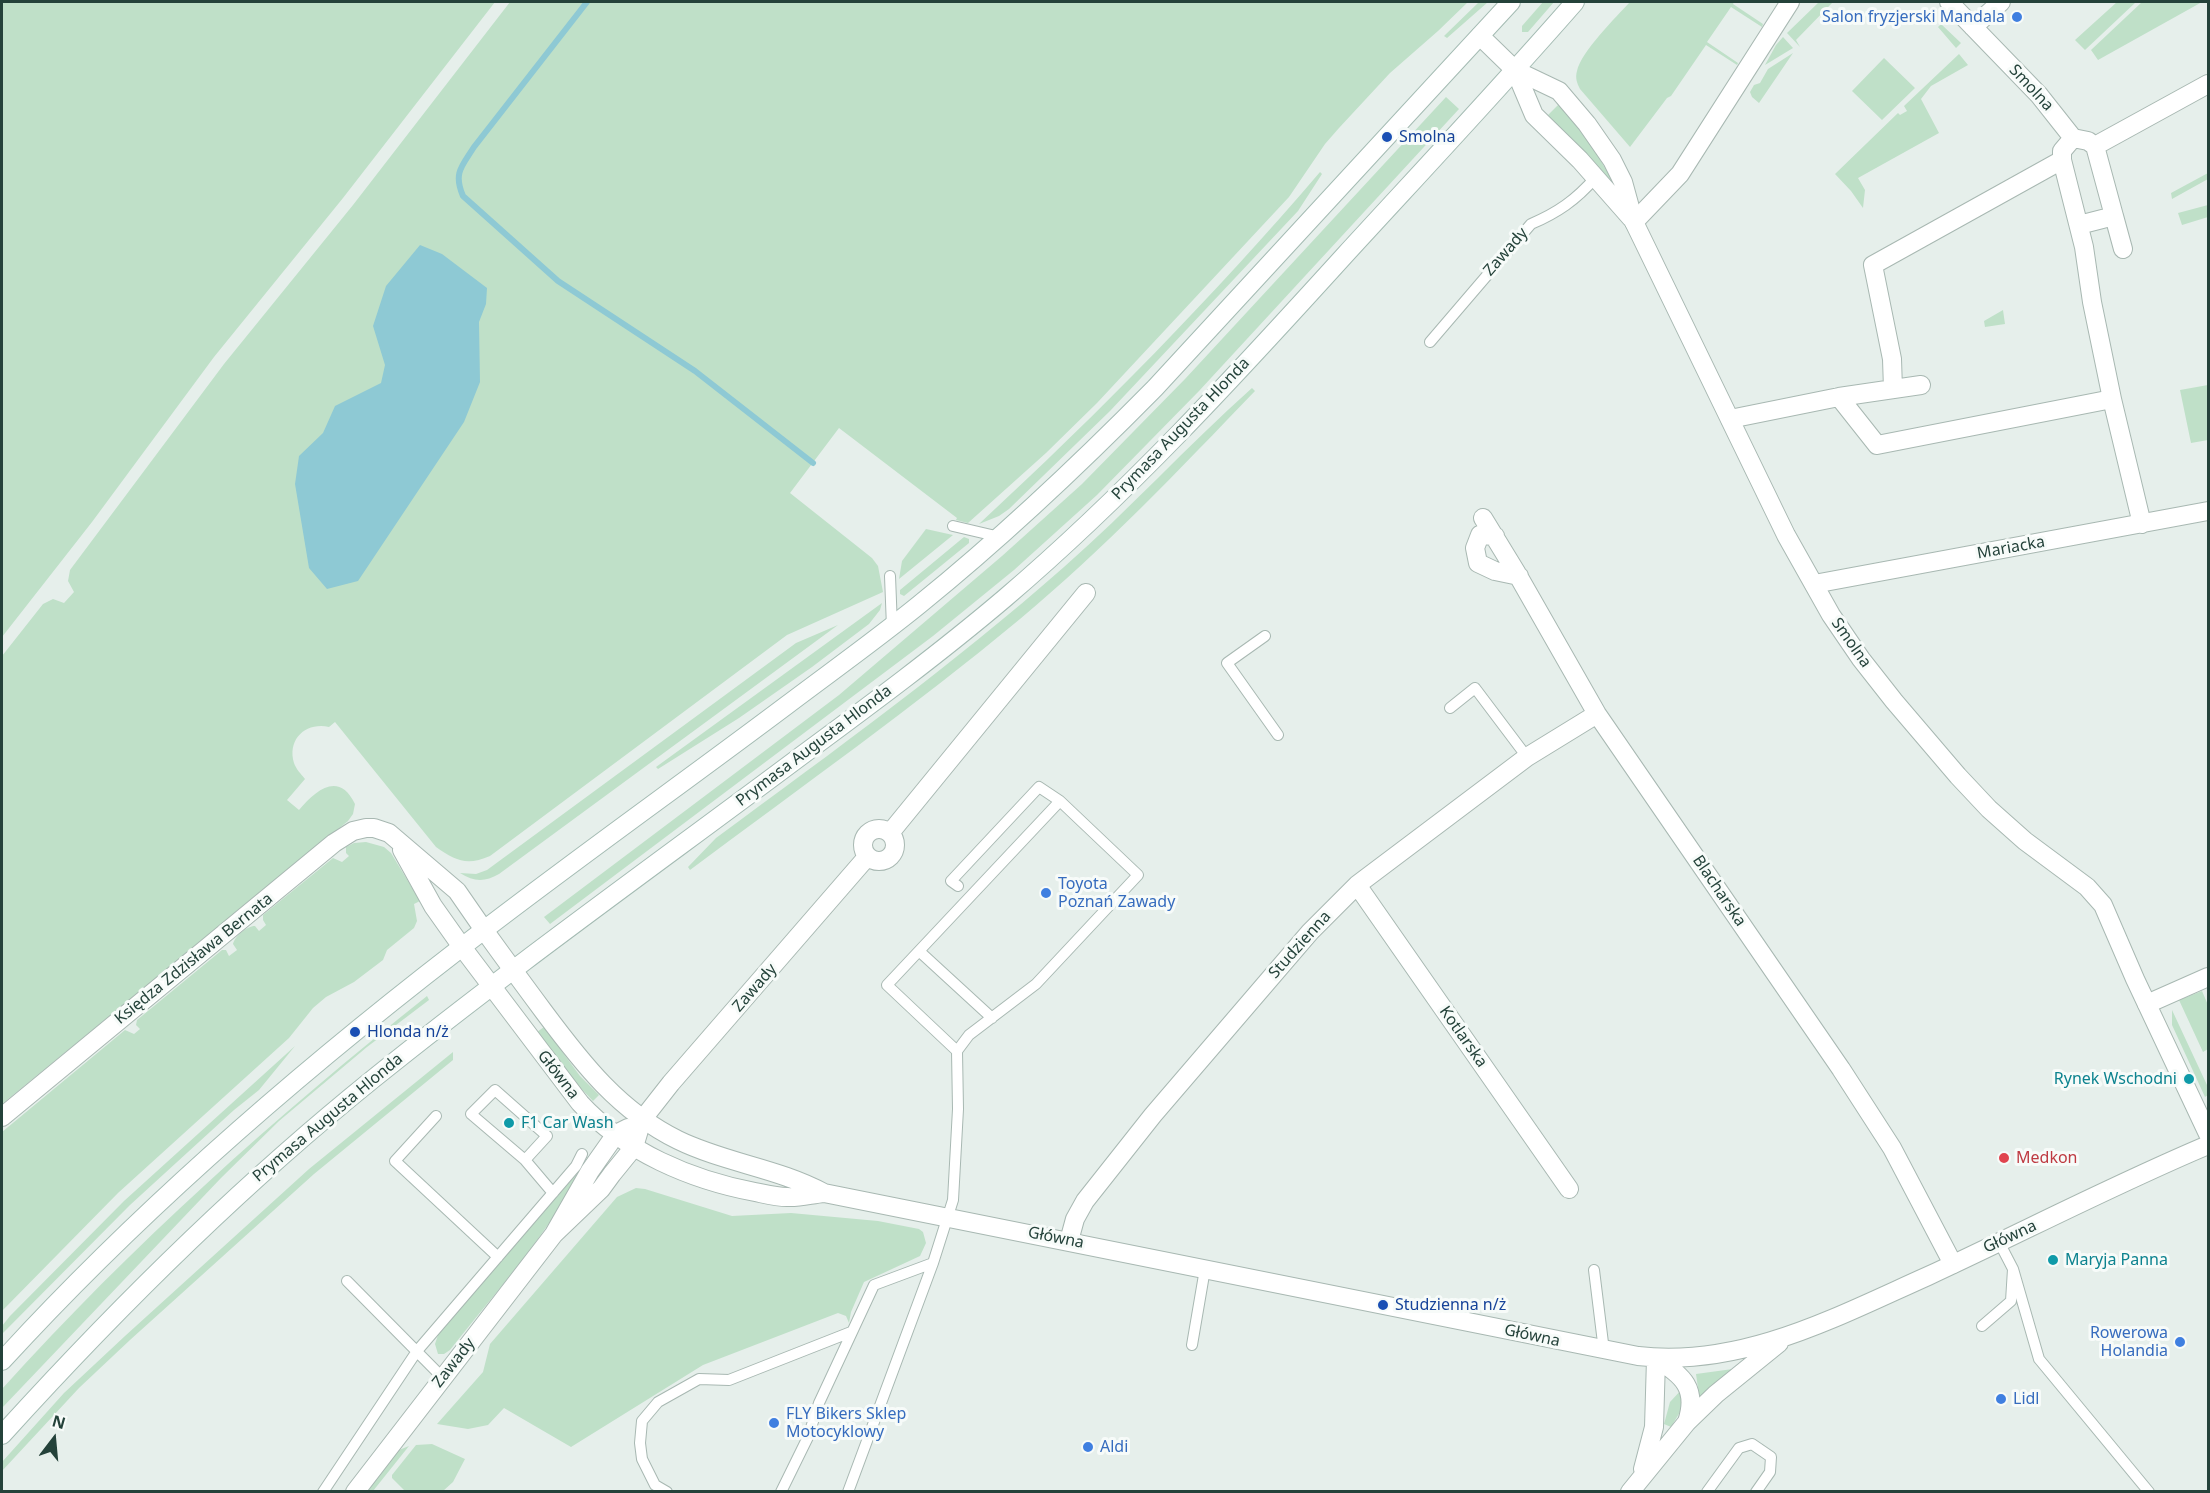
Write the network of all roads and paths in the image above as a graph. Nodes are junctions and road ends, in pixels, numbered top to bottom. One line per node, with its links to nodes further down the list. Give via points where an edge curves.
1 (1511, 2): 7 (street)
2 (1575, 2): 8 (street, Prymasa Augusta Hlonda)
3 (1790, 2): 15 (street, via 1680,174)
4 (1949, 2): 6 (street, Smolna)
5 (2001, 2): 6 (street)
6 (1973, 27): 10 (street, Smolna, via 2039,95)
7 (1480, 36): 8 (street, Smolna); 29 (street, via 1155,388)
8 (1515, 70): 13 (street, Smolna, via 1534,115); 15 (street, Smolna, via 1559,91 1587,124 1623,182); 47 (street, Prymasa Augusta Hlonda, via 1154,460 1059,550 1002,601 892,687)
9 (2208, 84): 11 (street)
10 (2073, 138): 11 (street); 12 (street, via 2062,151)
11 (2096, 146): 14 (street)
12 (2062, 160): 16 (street); 20 (street, via 1873,265 1892,359)
13 (1595, 178): 15 (street, Smolna); 18 (lane, Zawady, via 1555,214 1531,224)
14 (2114, 216): 16 (street); 17 (street)
15 (1634, 222): 23 (street, Smolna)
16 (2079, 225): 22 (street)
17 (2123, 249)
18 (1430, 342)
19 (1922, 385): 20 (street)
20 (1893, 389): 21 (street)
21 (1839, 397): 22 (street, via 1877,445); 23 (street)
22 (2112, 399): 26 (street)
23 (1730, 419): 32 (street, Smolna)
24 (2208, 511): 26 (street, Mariacka)
25 (1483, 518): 28 (street, Blacharska)
26 (2142, 524): 32 (street, Mariacka)
27 (953, 526): 29 (lane)
28 (1495, 536): 31 (street, Blacharska); 31 (street, via 1480,535 1475,548 1478,563)
29 (1000, 537): 34 (street)
30 (890, 576): 34 (lane)
31 (1519, 576): 37 (street, Blacharska)
32 (1814, 584): 50 (street, Smolna, via 1861,659 1958,776 2025,841 2087,887 2103,904)
33 (1086, 592): 55 (street, Zawady, via 890,833 878,828 866,834 862,846 867,857)
34 (891, 627): 44 (street)
35 (1265, 636): 38 (lane, via 1227,663)
36 (1450, 708): 39 (lane, via 1475,688)
37 (1598, 714): 39 (street, Studzienna); 72 (street, Blacharska, via 1886,1138)
38 (1278, 735)
39 (1527, 757): 42 (street, Studzienna)
40 (1060, 801): 43 (lane, via 1039,787 951,881); 46 (lane); 51 (lane, via 1138,875 1036,984)
41 (396, 837): 44 (street, Główna, via 457,891); 45 (street, Główna, via 433,906); 54 (street, Księdza Zdzisława Bernata, via 374,828 345,836)
42 (1357, 885): 63 (street, Kotlarska); 68 (street, Studzienna, via 1310,932 1153,1115 1085,1201)
43 (957, 886)
44 (484, 930): 45 (street); 47 (street, Główna)
45 (462, 947): 49 (street, Główna); 84 (street, via 295,1081 203,1161)
46 (919, 951): 51 (lane); 52 (lane, via 887,985)
47 (514, 971): 49 (street, Prymasa Augusta Hlonda); 55 (street, Główna, via 591,1074)
48 (2208, 977): 50 (street)
49 (492, 988): 56 (street, Główna, via 580,1103); 87 (street, Prymasa Augusta Hlonda, via 369,1082 246,1188 120,1308)
50 (2147, 1004): 57 (street)
51 (992, 1018): 52 (lane, via 969,1035)
52 (957, 1052): 66 (lane, via 956,1182)
53 (436, 1116): 70 (lane, via 395,1161)
54 (2, 1117)
55 (642, 1120): 56 (street, Zawady); 59 (street, Zawady); 65 (street, Główna, via 691,1145 788,1175)
56 (616, 1134): 59 (street, Główna); 62 (street, Zawady)
57 (2208, 1134)
58 (2208, 1145): 69 (street, Główna)
59 (634, 1147): 65 (street, Główna, via 668,1165 725,1186 787,1197); 67 (street, Zawady, via 601,1189)
60 (582, 1154): 62 (lane)
61 (525, 1160): 61 (lane, via 547,1136 495,1090 471,1114); 64 (lane)
62 (583, 1168): 64 (lane); 67 (street, Zawady)
63 (1569, 1189)
64 (553, 1193): 70 (lane)
65 (824, 1193): 66 (street, Główna)
66 (948, 1217): 68 (street, Główna); 71 (lane)
67 (554, 1234): 85 (street, Zawady)
68 (1069, 1241): 73 (street, Główna)
69 (2000, 1242): 72 (street, Główna); 74 (lane)
70 (498, 1257): 81 (lane)
71 (933, 1263): 78 (lane, via 874,1284); 93 (lane)
72 (1953, 1264): 79 (street, Główna)
73 (1205, 1269): 80 (lane); 82 (street, Główna)
74 (2013, 1269): 77 (lane, via 2011,1302); 97 (lane, via 2039,1359)
75 (1594, 1270): 82 (lane)
76 (347, 1281): 81 (lane)
77 (1982, 1326)
78 (851, 1332): 91 (lane, via 729,1380 699,1378 658,1402 642,1421 640,1443 642,1459 655,1485); 92 (lane)
79 (1785, 1338): 83 (street, Główna, via 1715,1355); 86 (street)
80 (1192, 1345)
81 (417, 1351): 85 (lane); 89 (lane)
82 (1604, 1351): 83 (street, Główna)
83 (1656, 1359): 86 (street, via 1684,1380 1692,1401); 88 (street, via 1654,1427)
84 (2, 1361)
85 (443, 1378): 90 (street, Zawady)
86 (1687, 1422): 88 (street)
87 (2, 1435)
88 (1642, 1475): 94 (street)
89 (323, 1491)
90 (355, 1491)
91 (667, 1491)
92 (781, 1491)
93 (848, 1491)
94 (1630, 1491)
95 (1707, 1491): 96 (lane, via 1739,1448 1752,1444 1771,1457 1770,1472)
96 (1756, 1491)
97 (2149, 1491)

